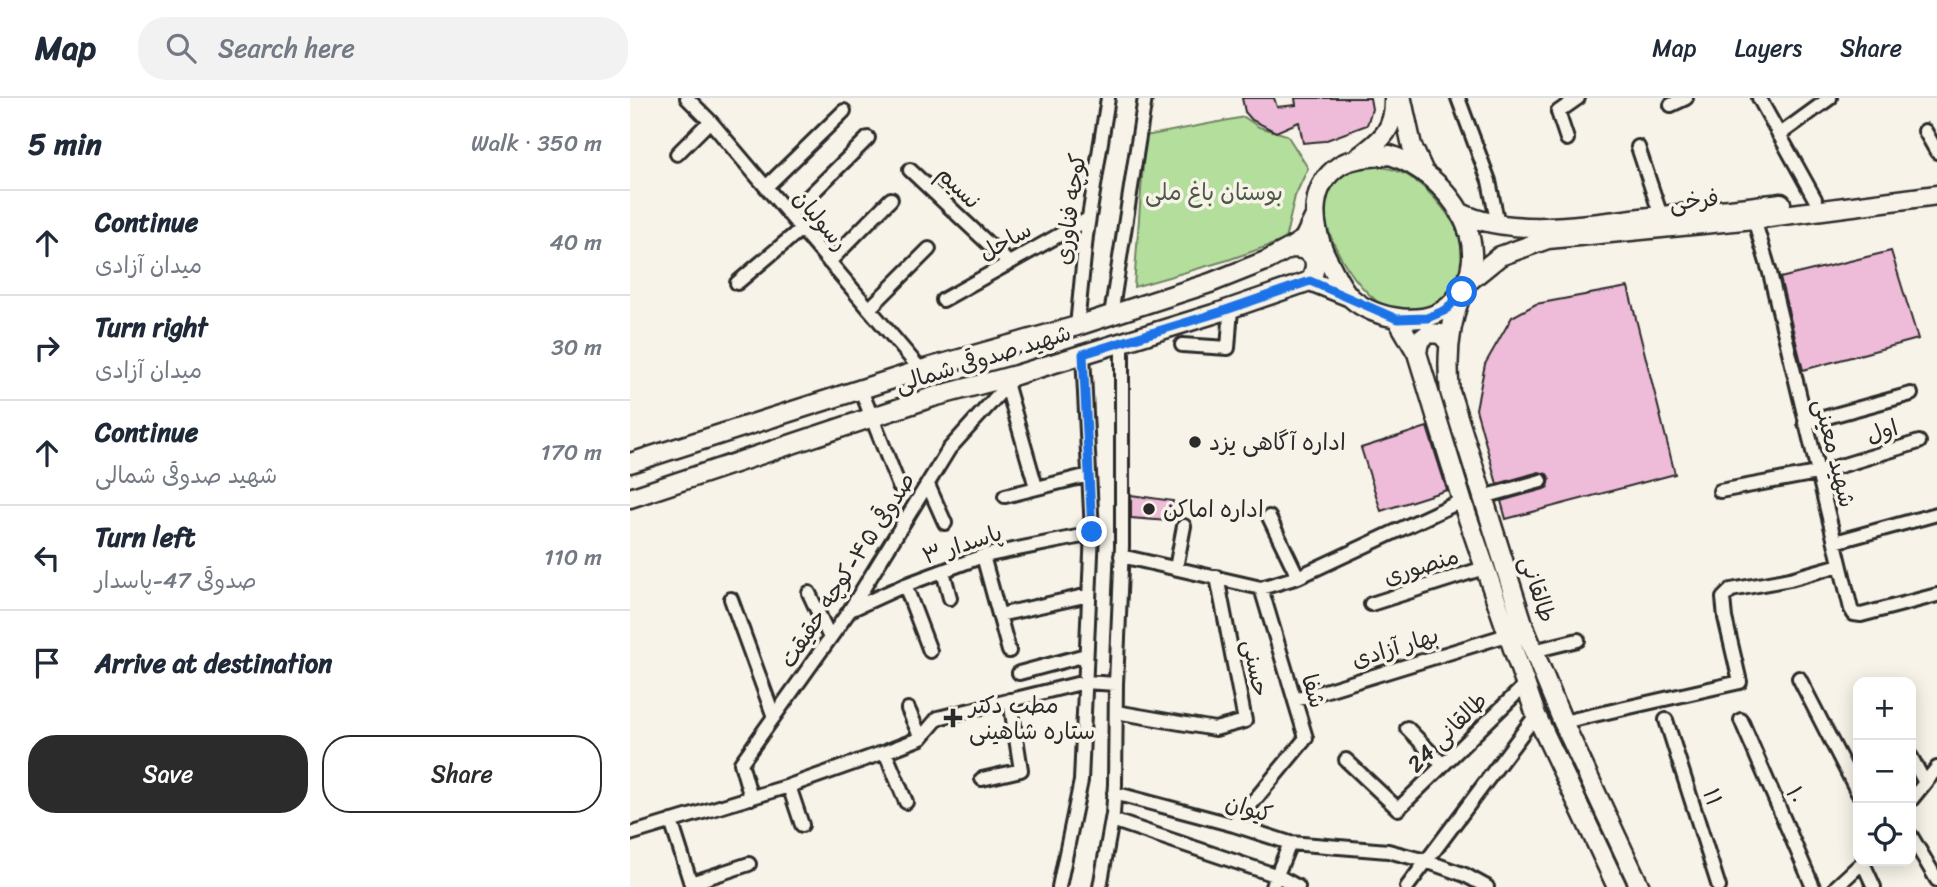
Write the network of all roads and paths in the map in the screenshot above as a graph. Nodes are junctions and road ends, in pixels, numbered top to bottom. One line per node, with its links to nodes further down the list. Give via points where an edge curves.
1 (687, 98): 13 (street, رسولیان)
2 (1108, 98): 33 (street, کوچه فناوری)
3 (1394, 98): 21 (main road, via 1395,114 1388,133)
4 (1402, 98): 23 (main road, via 1412,146)
5 (1458, 98): 35 (street, via 1489,181)
6 (1577, 98): 17 (street, via 1558,112)
7 (1686, 98): 11 (street)
8 (1759, 98): 15 (street)
9 (1830, 98): 15 (street)
10 (1141, 100): 48 (street)
11 (1671, 106)
12 (844, 111): 25 (street)
13 (710, 121): 20 (street); 25 (street, رسولیان)
14 (1926, 131): 19 (street)
15 (1779, 135): 28 (street)
16 (868, 138): 30 (street)
17 (1567, 139)
18 (1638, 147): 31 (street)
19 (1937, 152)
20 (677, 154)
21 (1354, 160): 23 (main road, via 1390,155); 32 (main road, via 1340,165 1322,181)
22 (910, 170): 40 (street, نسیم)
23 (1423, 170): 29 (main road)
24 (1937, 184): 28 (main road, فرخی)
25 (766, 187): 30 (street, رسولیان)
26 (1937, 195): 34 (main road, فرخی)
27 (891, 199): 39 (street)
28 (1815, 199): 31 (main road, فرخی)
29 (1459, 212): 35 (main road, فرخی); 43 (main road, via 1474,248 1473,268)
30 (790, 215): 36 (street, رسولیان)
31 (1661, 216): 35 (main road, فرخی, via 1546,227)
32 (1314, 218): 37 (main road, شهید صدوقی شمالی, via 1304,239); 44 (main road, via 1329,262)
33 (1088, 219): 40 (street, ساحل); 50 (street, کوچه فناوری)
34 (1754, 219): 43 (main road, فرخی, via 1548,239 1500,256); 61 (street, شهید معینی)
35 (1498, 225)
36 (801, 229): 39 (street, رسولیان); 42 (street)
37 (1290, 248): 41 (main road, via 1303,248 1314,256 1316,269); 48 (main road, شهید صدوقی شمالی, via 1210,283)
38 (929, 249): 46 (street)
39 (829, 262): 46 (street, رسولیان)
40 (1009, 263): 45 (street, ساحل)
41 (1310, 281): 44 (main road); 47 (main road, شهید صدوقی شمالی)
42 (737, 283)
43 (1464, 288): 49 (main road, via 1446,310 1427,318); 52 (main road, طالقانی, via 1453,315)
44 (1350, 297): 49 (main road)
45 (943, 300)
46 (869, 309): 56 (street, رسولیان)
47 (1231, 309): 51 (main road, شهید صدوقی شمالی); 53 (street, via 1228,348)
48 (1111, 315): 50 (main road, شهید صدوقی شمالی)
49 (1397, 319): 54 (main road, طالقانی)
50 (1077, 326): 56 (main road, شهید صدوقی شمالی)
51 (1122, 342): 55 (main road, شهید صدوقی شمالی); 82 (street)
52 (1449, 343): 54 (main road, via 1441,334 1429,333 1419,341); 72 (main road, طالقانی, via 1450,392)
53 (1182, 345)
54 (1417, 353): 74 (main road, طالقانی)
55 (1083, 354): 57 (main road, شهید صدوقی شمالی); 65 (street)
56 (921, 370): 58 (main road, شهید صدوقی شمالی)
57 (1011, 381): 60 (main road, شهید صدوقی شمالی, via 933,397); 67 (street, صدوقی ۴۵-کوچه حقیقت, via 949,449); 69 (street)
58 (861, 390): 60 (street); 63 (main road, شهید صدوقی شمالی)
59 (1911, 394): 61 (street)
60 (872, 418): 68 (street); 73 (main road, شهید صدوقی شمالی)
61 (1805, 423): 64 (street, شهید معینی)
62 (1919, 442): 64 (street, اول)
63 (630, 463)
64 (1817, 473): 70 (street, اول); 80 (street, شهید معینی)
65 (1089, 475): 69 (street); 79 (street)
66 (1541, 481): 72 (street)
67 (928, 485): 77 (street); 97 (street, صدوقی ۴۵-کوچه حقیقت)
68 (899, 486)
69 (1036, 488): 71 (street)
70 (1720, 491)
71 (1005, 496)
72 (1483, 497): 104 (main road, طالقانی)
73 (630, 498)
74 (1461, 501): 85 (main road, طالقانی); 88 (street)
75 (1937, 514): 80 (street)
76 (1269, 517): 88 (street)
77 (944, 523)
78 (1184, 526): 84 (street)
79 (1092, 534): 81 (street, پاسدار ۳); 92 (street)
80 (1835, 542): 83 (street, شهید معینی)
81 (983, 556): 86 (street, پاسدار ۳); 98 (street)
82 (1121, 556): 84 (street); 109 (street)
83 (1840, 565): 93 (street, شهید معینی, via 1854,614); 119 (street, via 1731,590 1723,598 1740,682)
84 (1176, 568): 87 (street)
85 (1484, 568): 96 (street, منصوری); 99 (main road, طالقانی)
86 (943, 571): 89 (street, پاسدار ۳); 94 (street)
87 (1217, 577): 90 (street); 114 (street, حسنی, via 1245,721 1215,729)
88 (1298, 577): 90 (street)
89 (905, 585): 97 (street, پاسدار ۳); 102 (street)
90 (1261, 588): 112 (street, شفا)
91 (809, 593): 100 (street)
92 (1089, 595): 98 (street); 105 (street)
93 (1937, 596)
94 (950, 598)
95 (731, 599): 116 (street)
96 (1371, 604)
97 (850, 610): 100 (street, صدوقی ۴۵-کوچه حقیقت)
98 (999, 615): 103 (street)
99 (1507, 635): 110 (main road, طالقانی); 112 (street, بهار آزادی)
100 (830, 638): 116 (street, صدوقی ۴۵-کوچه حقیقت)
101 (1578, 640): 104 (street)
102 (930, 651)
103 (1009, 651)
104 (1534, 651): 119 (main road, طالقانی)
105 (1086, 655): 106 (street); 108 (street)
106 (1019, 674)
107 (1799, 678): 129 (street)
108 (1085, 682): 109 (street); 111 (street); 150 (street, via 1081,781)
109 (1116, 684): 114 (street)
110 (1525, 685): 115 (main road, طالقانی); 124 (street, طالقانی 24)
111 (1010, 700): 121 (street, via 938,718); 127 (street, via 1021,769)
112 (1295, 700): 138 (street, شفا, via 1306,738)
113 (908, 709): 121 (street)
114 (1116, 712): 131 (street)
115 (1536, 715): 142 (street); 156 (main road, طالقانی)
116 (775, 718): 133 (street, صدوقی ۴۵-کوچه حقیقت, via 741,763)
117 (1666, 720): 158 (street, ۱۱)
118 (1741, 720): 159 (street, ۱۰)
119 (1563, 722): 157 (main road, طالقانی)
120 (1407, 728): 124 (street)
121 (920, 738): 122 (street)
122 (886, 752): 130 (street); 134 (street)
123 (1346, 760): 124 (street, طالقانی 24, via 1398,809)
124 (1443, 765)
125 (1916, 766): 128 (street)
126 (1937, 768): 128 (street)
127 (982, 779)
128 (1924, 781): 132 (street)
129 (1853, 783)
130 (789, 786): 133 (street); 137 (street)
131 (1114, 793): 135 (street); 138 (street, کیوان)
132 (1916, 793)
133 (751, 798): 136 (street)
134 (906, 802)
135 (1112, 820): 148 (street); 151 (street)
136 (670, 821): 139 (street); 149 (street)
137 (802, 825)
138 (1234, 825): 140 (street, کیوان)
139 (630, 834)
140 (1290, 843): 142 (street, via 1388,850); 148 (street, کیوان)
141 (1916, 844): 147 (street)
142 (1426, 861): 146 (street); 153 (street)
143 (749, 864): 149 (street)
144 (1860, 866): 160 (street)
145 (1866, 866): 161 (street)
146 (1465, 875): 154 (street); 155 (street)
147 (1937, 880)
148 (1275, 882): 152 (street)
149 (692, 885)
150 (1059, 887)
151 (1100, 887)
152 (1298, 887)
153 (1407, 887)
154 (1457, 887)
155 (1487, 887)
156 (1617, 887)
157 (1640, 887)
158 (1719, 887)
159 (1813, 887)
160 (1836, 887)
161 (1874, 887)

